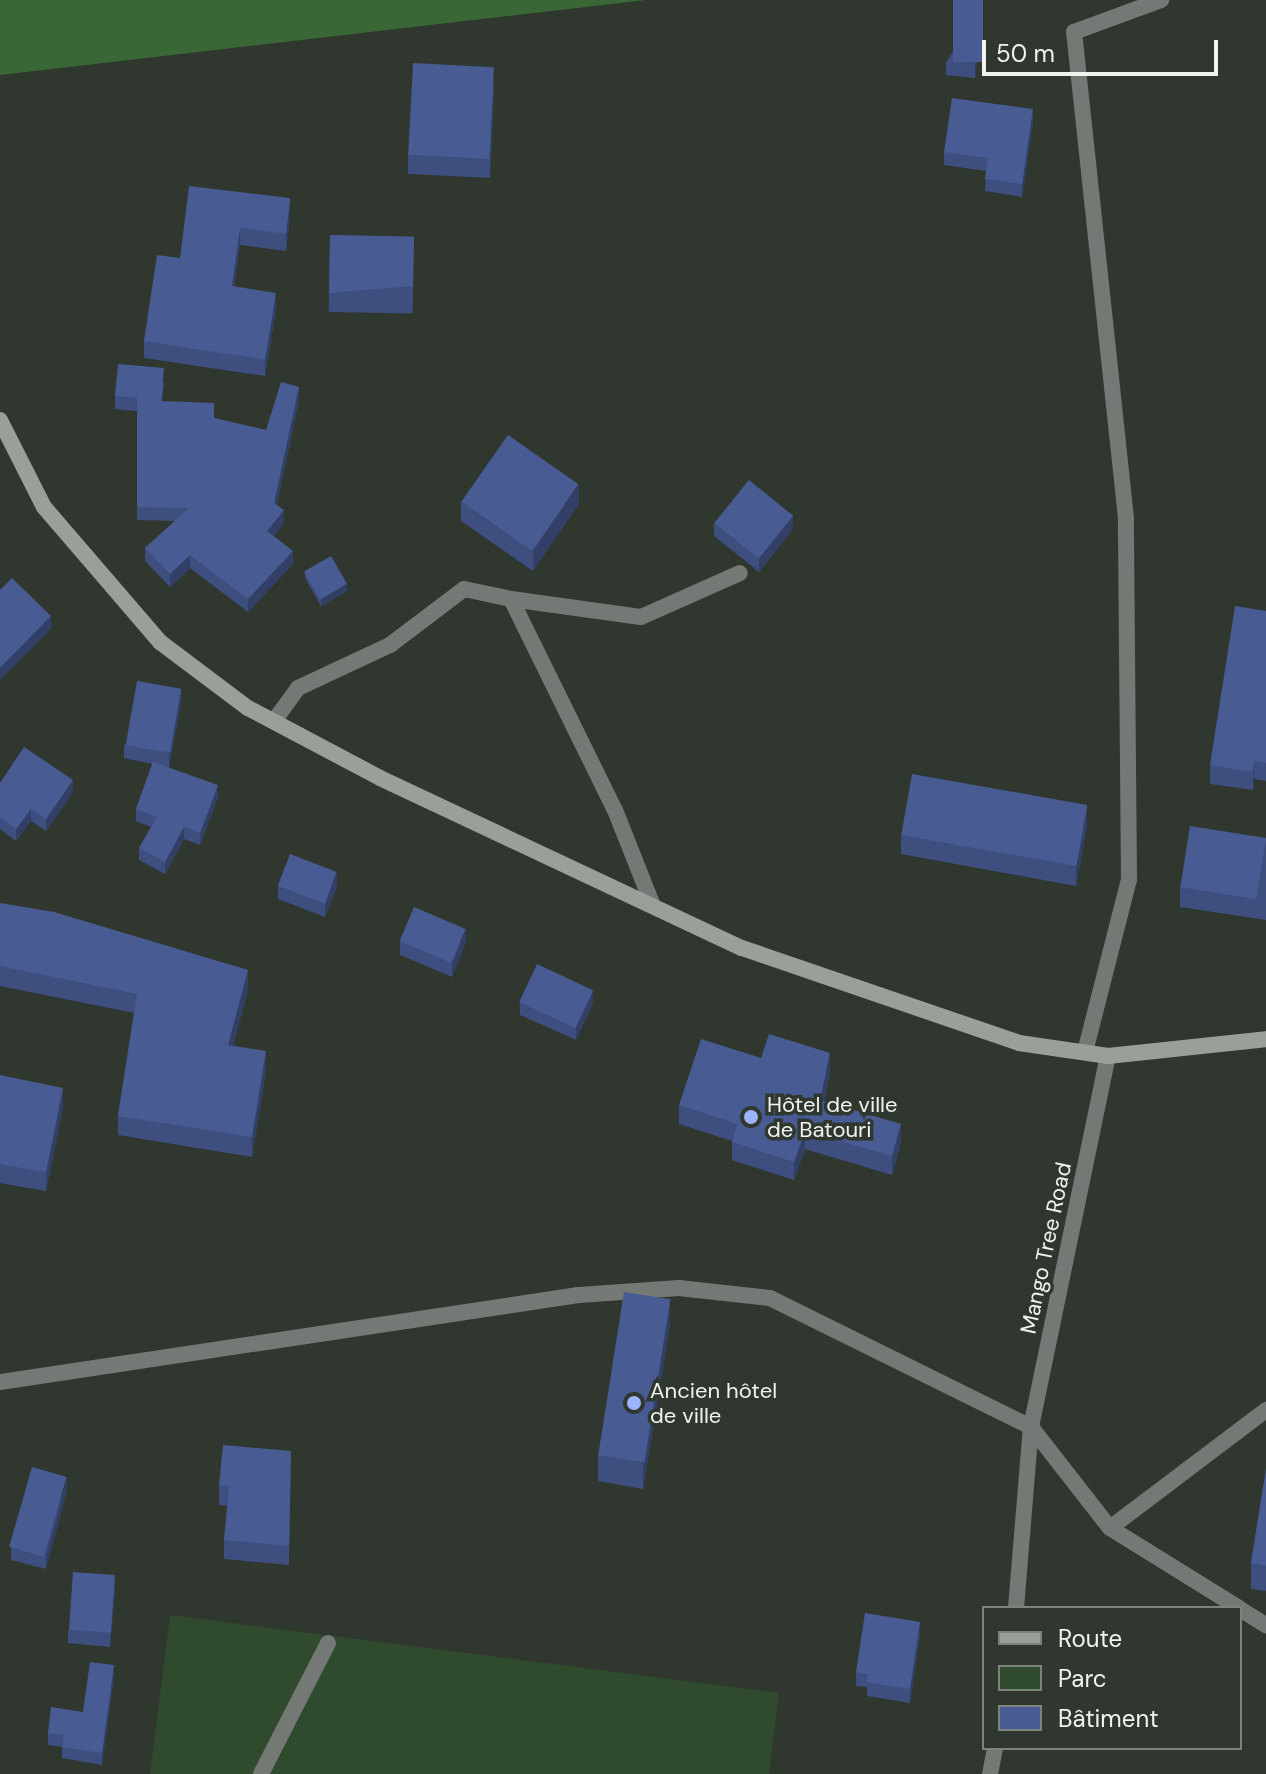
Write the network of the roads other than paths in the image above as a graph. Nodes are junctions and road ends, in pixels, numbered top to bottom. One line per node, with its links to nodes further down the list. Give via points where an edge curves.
1 (1161, 0): 8 (street, via 1074,32 1109,311 1126,565 1129,880)
2 (0, 420): 5 (main road, via 44,507 92,569 204,679)
3 (740, 573): 4 (street, via 641,617)
4 (511, 599): 5 (street, via 464,589 390,645 298,688); 6 (street, via 615,810)
5 (274, 721): 6 (main road)
6 (653, 906): 8 (main road, via 839,986 1019,1043)
7 (1266, 1039): 9 (main road)
8 (1085, 1052): 9 (main road)
9 (1108, 1056): 12 (street, Mango Tree Road)
10 (0, 1382): 12 (street, via 579,1295 679,1288 770,1298)
11 (1266, 1410): 13 (street)
12 (1031, 1427): 13 (street); 14 (street, Mango Tree Road)
13 (1110, 1528): 15 (street)
14 (1016, 1606)
15 (1237, 1606)
16 (1242, 1609): 17 (street)
17 (1266, 1625)
18 (328, 1643): 20 (street)
19 (995, 1750): 21 (street)
20 (261, 1774)
21 (990, 1774)

